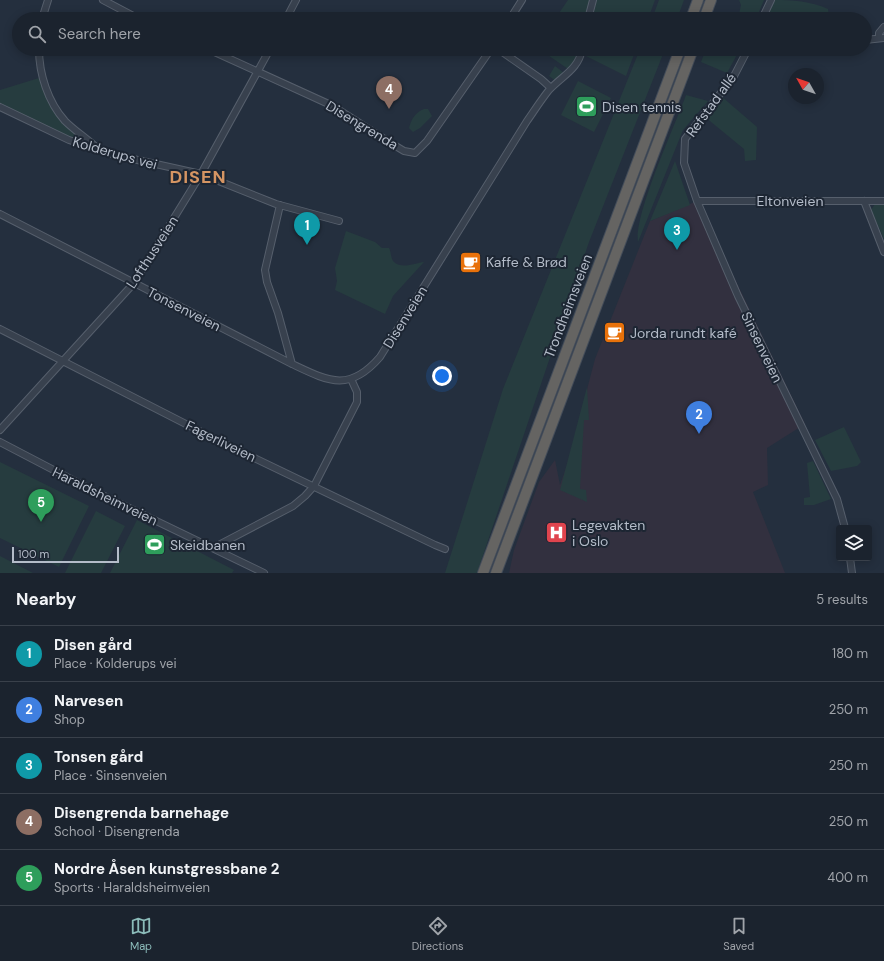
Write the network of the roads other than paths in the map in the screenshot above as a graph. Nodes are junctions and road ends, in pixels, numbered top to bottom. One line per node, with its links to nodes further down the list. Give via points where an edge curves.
1 (48, 0): 9 (street)
2 (103, 0): 10 (street)
3 (296, 0): 11 (street)
4 (522, 0): 12 (street)
5 (593, 0): 13 (street)
6 (698, 0): 14 (highway)
7 (711, 0): 15 (highway)
8 (771, 0): 16 (street)
9 (44, 12)
10 (126, 12)
11 (290, 12)
12 (514, 12)
13 (590, 12)
14 (694, 12)
15 (707, 12)
16 (765, 12)
17 (884, 27): 18 (street, via 879,33)
18 (881, 38)
19 (40, 56): 31 (street, via 51,103 65,121)
20 (224, 56): 28 (street)
21 (266, 56): 28 (street, Lofthusveien)
22 (485, 56): 28 (street, Disengrenda, via 427,141 415,153 404,151 333,106)
23 (508, 56): 29 (street)
24 (581, 56): 29 (street, Disenveien, via 570,72)
25 (677, 56): 55 (highway, Trondheimsveien)
26 (689, 56): 56 (highway, Trondheimsveien)
27 (745, 56): 32 (street, Refstad allé, via 734,76 685,139)
28 (258, 71): 33 (street, Lofthusveien)
29 (551, 88): 45 (street, Disenveien, via 527,121 380,357 366,371)
30 (0, 107): 31 (street, Kolderups vei, via 69,140)
31 (99, 149): 33 (street, Kolderups vei, via 115,155)
32 (684, 163): 34 (street, Sinsenveien)
33 (201, 174): 37 (street, Kolderups vei); 41 (street, Lofthusveien)
34 (697, 201): 35 (street, Eltonveien); 49 (street, Sinsenveien, via 738,296 836,499)
35 (864, 201): 36 (street, Eltonveien); 40 (street)
36 (884, 201)
37 (280, 205): 39 (street, Kolderups vei); 44 (street, via 265,270)
38 (0, 214): 41 (street, Tonsenveien)
39 (339, 222)
40 (884, 252)
41 (134, 283): 43 (street, Lofthusveien); 44 (street, Tonsenveien)
42 (0, 329): 43 (street, Fagerliveien)
43 (64, 361): 46 (street, Lofthusveien); 48 (street, Fagerliveien, via 221,442)
44 (292, 364): 45 (street, Tonsenveien, via 332,381)
45 (351, 379): 48 (street, via 357,392 357,402)
46 (0, 430)
47 (0, 442): 50 (street, Haraldsheimveien)
48 (314, 486): 50 (street, via 293,506); 51 (street, Fagerliveien)
49 (844, 525)
50 (213, 548): 53 (street, Haraldsheimveien)
51 (445, 549)
52 (850, 561): 57 (street)
53 (254, 570): 54 (street, Haraldsheimveien)
54 (264, 573)
55 (482, 573)
56 (496, 573)
57 (852, 573)

